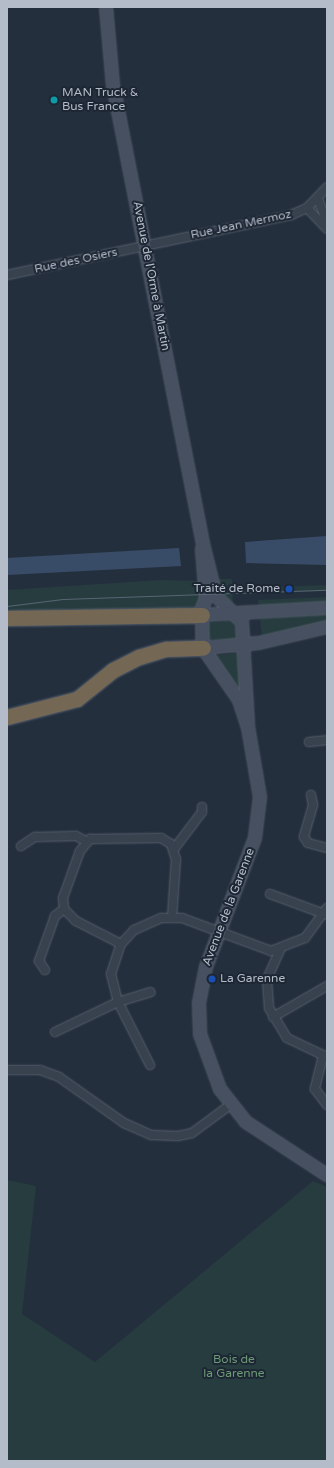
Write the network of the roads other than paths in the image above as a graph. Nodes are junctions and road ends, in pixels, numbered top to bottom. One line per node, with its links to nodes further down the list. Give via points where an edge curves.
1 (106, 7): 7 (main road, Avenue de l'Orme à Martin, via 113,85)
2 (327, 186): 3 (street, Rue Jean Mermoz)
3 (318, 199): 4 (street, Rue Jean Mermoz); 5 (street)
4 (308, 208): 6 (street); 7 (street, Rue Jean Mermoz, via 277,219)
5 (327, 222)
6 (327, 229)
7 (145, 247): 8 (street, Rue des Osiers); 9 (main road, Avenue de l'Orme à Martin)
8 (7, 275)
9 (203, 544): 11 (main road, Avenue de l'Orme à Martin, via 216,596); 12 (main road, Avenue de l'Orme à Martin, via 206,598)
10 (327, 608): 11 (main road)
11 (235, 614): 12 (main road); 15 (main road, via 242,622)
12 (202, 615): 13 (highway); 16 (main road, Avenue de l'Orme à Martin)
13 (7, 618)
14 (327, 627): 15 (main road)
15 (243, 646): 16 (main road); 18 (main road)
16 (203, 648): 17 (highway, via 166,649 139,657 113,670 77,699); 18 (main road, via 231,685)
17 (7, 717)
18 (248, 727): 31 (main road, Avenue de la Garenne, via 258,779 258,823)
19 (327, 740): 20 (street)
20 (309, 742)
21 (311, 795): 25 (street, via 312,805 304,837 308,843)
22 (202, 807): 26 (street, via 202,812)
23 (86, 841): 24 (street, via 76,836 35,837); 26 (street, via 97,837 161,838); 28 (street, via 63,898)
24 (21, 846)
25 (327, 848)
26 (174, 849): 30 (street)
27 (270, 894): 29 (street)
28 (64, 909): 32 (street, via 76,921); 36 (street, via 55,916 39,961)
29 (325, 911): 34 (street, via 305,938)
30 (172, 917): 31 (street); 32 (street, via 143,924)
31 (219, 933): 33 (street); 45 (main road, Avenue de la Garenne, via 204,973 198,1020 209,1067)
32 (121, 944): 39 (street, via 111,974)
33 (263, 950): 34 (street); 35 (street)
34 (280, 950): 35 (street)
35 (270, 969): 40 (street, via 265,993)
36 (45, 970)
37 (327, 986): 40 (street)
38 (150, 992): 39 (street)
39 (118, 1002): 41 (street); 43 (street)
40 (273, 1017): 42 (street, via 287,1038)
41 (55, 1032)
42 (325, 1056): 46 (street, via 315,1089)
43 (150, 1065)
44 (7, 1070): 45 (street, via 24,1070 59,1077 124,1123 151,1135 192,1133)
45 (230, 1105): 47 (main road, Avenue de la Garenne, via 262,1135)
46 (327, 1105)
47 (327, 1175)

